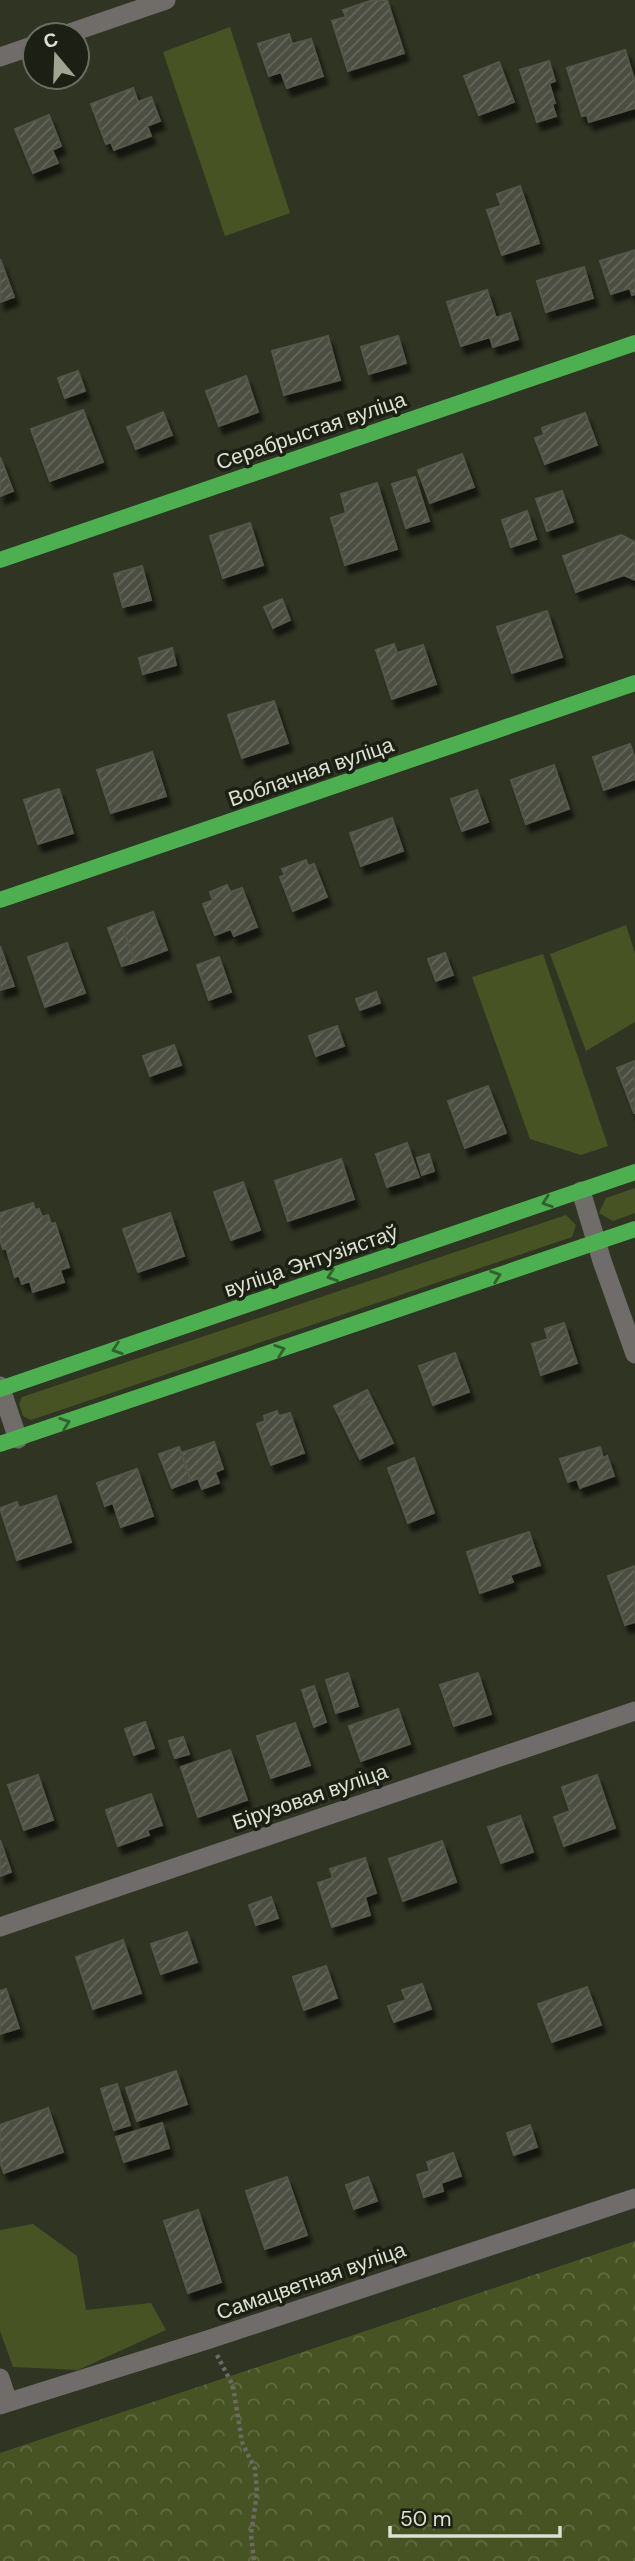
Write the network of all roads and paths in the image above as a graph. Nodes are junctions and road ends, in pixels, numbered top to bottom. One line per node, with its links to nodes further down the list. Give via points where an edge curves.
1 (166, 0): 2 (street)
2 (91, 26)
3 (21, 50): 4 (street)
4 (0, 57)
5 (635, 343): 6 (street, Серабрыстая вуліца)
6 (0, 560)
7 (635, 683): 8 (street, Воблачная вуліца)
8 (0, 900)
9 (635, 1172): 10 (street, вуліца Энтузіястаў)
10 (581, 1191): 12 (street); 14 (street, вуліца Энтузіястаў, one-way to 14)
11 (635, 1229): 12 (street)
12 (597, 1242): 13 (street); 15 (street, one-way to 12)
13 (635, 1354)
14 (0, 1388): 15 (street)
15 (9, 1441)
16 (635, 1711): 17 (street, Бірузовая вуліца)
17 (0, 1927)
18 (635, 2199): 19 (street, Самацветная вуліца)
19 (207, 2340): 21 (street, Самацветная вуліца); 22 (path, via 233,2386 242,2442 255,2469)
20 (0, 2378): 21 (street)
21 (4, 2403)
22 (254, 2561)

